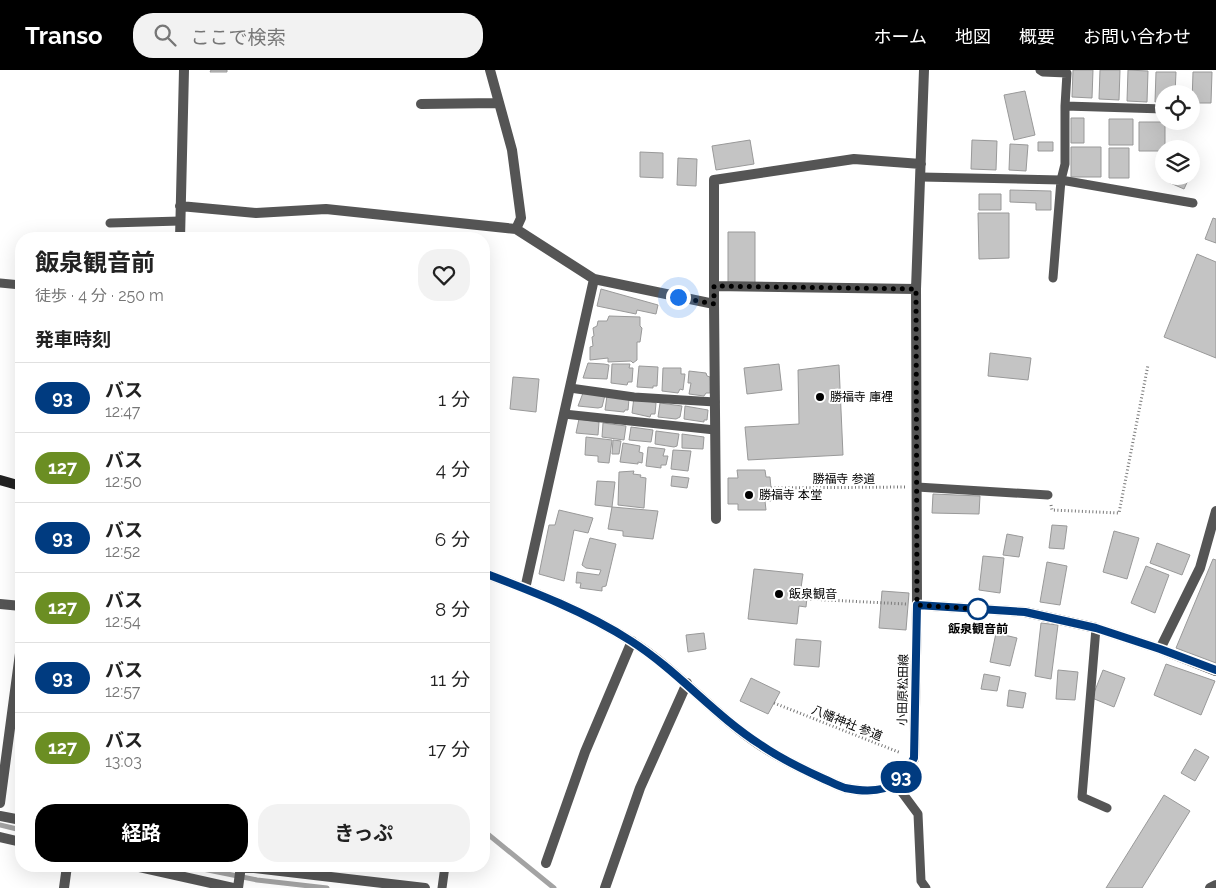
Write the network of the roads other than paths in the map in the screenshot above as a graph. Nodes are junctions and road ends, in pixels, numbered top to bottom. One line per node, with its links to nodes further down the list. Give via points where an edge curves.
1 (184, 70): 13 (street)
2 (490, 70): 5 (street)
3 (924, 70): 9 (street)
4 (1040, 70): 7 (lane, via 1067,73)
5 (498, 103): 6 (street); 16 (street, via 512,150 521,218)
6 (422, 104)
7 (1065, 106): 8 (lane); 11 (lane, via 1066,164)
8 (1155, 109)
9 (921, 164): 10 (street); 22 (street, via 854,159 714,180)
10 (921, 177): 11 (lane); 23 (street)
11 (1061, 180): 12 (lane); 18 (lane)
12 (1193, 203)
13 (180, 206): 14 (street); 16 (street, via 256,213 326,209)
14 (180, 221): 15 (lane); 17 (street)
15 (110, 223)
16 (516, 229): 19 (street)
17 (180, 232)
18 (1053, 278)
19 (594, 279): 24 (street); 25 (street)
20 (0, 283): 21 (lane)
21 (15, 284)
22 (714, 286): 23 (street); 24 (street)
23 (916, 289): 31 (street)
24 (714, 304): 26 (street)
25 (570, 388): 26 (lane, via 634,397); 27 (street)
26 (715, 402): 28 (street)
27 (564, 414): 28 (lane); 36 (street)
28 (715, 430): 34 (street)
29 (0, 480): 30 (main road)
30 (15, 484)
31 (917, 487): 32 (lane); 39 (street)
32 (1048, 495)
33 (1216, 511): 42 (street, via 1200,568)
34 (716, 519)
35 (490, 575): 36 (main road)
36 (525, 589): 41 (main road, via 591,618)
37 (0, 604): 38 (street)
38 (15, 605)
39 (917, 605): 40 (main road, via 1025,612); 46 (main road, 小田原松田線, via 914,758)
40 (1096, 628): 42 (main road); 48 (lane, via 1082,797)
41 (632, 641): 44 (main road); 53 (street, via 585,752)
42 (1160, 649): 43 (main road)
43 (1216, 670)
44 (687, 684): 46 (main road, via 760,745 794,765 844,788 873,791); 65 (street, via 640,788)
45 (15, 691): 47 (street)
46 (895, 784): 66 (lane, via 918,814 921,881)
47 (0, 803)
48 (1107, 808)
49 (0, 816): 50 (street)
50 (15, 819)
51 (0, 837): 52 (street)
52 (15, 841)
53 (546, 863)
54 (65, 872): 60 (street)
55 (162, 872): 61 (street)
56 (240, 872): 62 (street)
57 (284, 872): 63 (street)
58 (444, 872): 64 (lane)
59 (1216, 885): 67 (street)
60 (64, 888)
61 (233, 888)
62 (238, 888)
63 (425, 888)
64 (442, 888)
65 (605, 888)
66 (926, 888)
67 (1210, 888)

